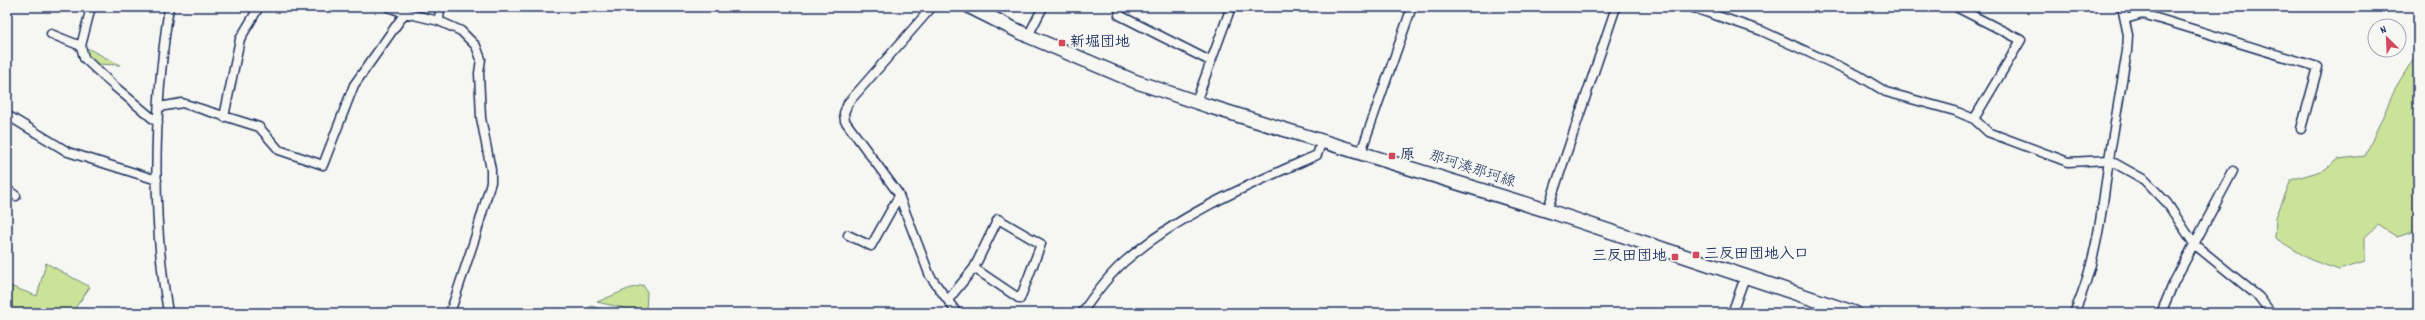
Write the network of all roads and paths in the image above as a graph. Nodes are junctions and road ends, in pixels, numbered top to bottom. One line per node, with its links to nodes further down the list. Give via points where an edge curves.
1 (91, 7): 21 (street)
2 (169, 7): 24 (street)
3 (259, 7): 26 (street, via 240,39)
4 (388, 7): 16 (street)
5 (440, 7): 18 (street)
6 (932, 7): 37 (street, via 848,103 844,113 845,121)
7 (970, 7): 20 (main road, 那珂湊那珂線)
8 (1043, 7): 20 (street)
9 (1122, 7): 22 (street, via 1119,15)
10 (1231, 7): 22 (street)
11 (1412, 7): 31 (street)
12 (1616, 7): 38 (street)
13 (1691, 7): 27 (street, via 1762,31 1858,75 1886,92 1942,107)
14 (1956, 7): 27 (street, via 2021,40)
15 (2122, 7): 17 (street)
16 (405, 13): 18 (street); 26 (street, via 354,85 323,165 279,150 259,127)
17 (2125, 19): 29 (street, via 2143,14 2318,67); 32 (street, via 2127,51)
18 (439, 21): 45 (street, via 469,38 476,46 481,59 481,118 491,170 491,182 475,238)
19 (51, 34): 21 (street)
20 (1028, 36): 23 (main road, 那珂湊那珂線, via 1134,81)
21 (81, 46): 28 (street, via 84,58)
22 (1210, 61): 23 (street)
23 (1196, 102): 30 (main road, 那珂湊那珂線)
24 (159, 107): 26 (street, via 182,104); 28 (street)
25 (7, 115): 34 (street, via 68,152)
26 (224, 117)
27 (1974, 119): 32 (street, via 1988,132 2068,162)
28 (158, 123): 34 (street)
29 (2301, 129)
30 (1322, 141): 31 (main road, 那珂湊那珂線); 47 (street, via 1317,155 1218,201 1151,242 1111,275)
31 (1361, 152): 38 (main road, 那珂湊那珂線)
32 (2109, 160): 40 (street, via 2146,180 2167,203); 50 (street, via 2095,250 2084,292)
33 (2233, 171): 40 (street)
34 (157, 180): 44 (street, via 158,252)
35 (7, 189): 36 (street)
36 (16, 196)
37 (899, 196): 39 (street, via 871,246); 43 (street, via 930,276)
38 (1547, 211): 42 (main road, 那珂湊那珂線)
39 (848, 235)
40 (2194, 244): 51 (street); 52 (street, via 2259,297)
41 (974, 268): 41 (street, via 998,219 1040,244 1020,299); 43 (street)
42 (1745, 277): 48 (street); 49 (main road, 那珂湊那珂線)
43 (948, 300): 46 (street)
44 (168, 313)
45 (450, 313)
46 (957, 313)
47 (1082, 313)
48 (1732, 313)
49 (1855, 313)
50 (2074, 313)
51 (2161, 313)
52 (2271, 313)

